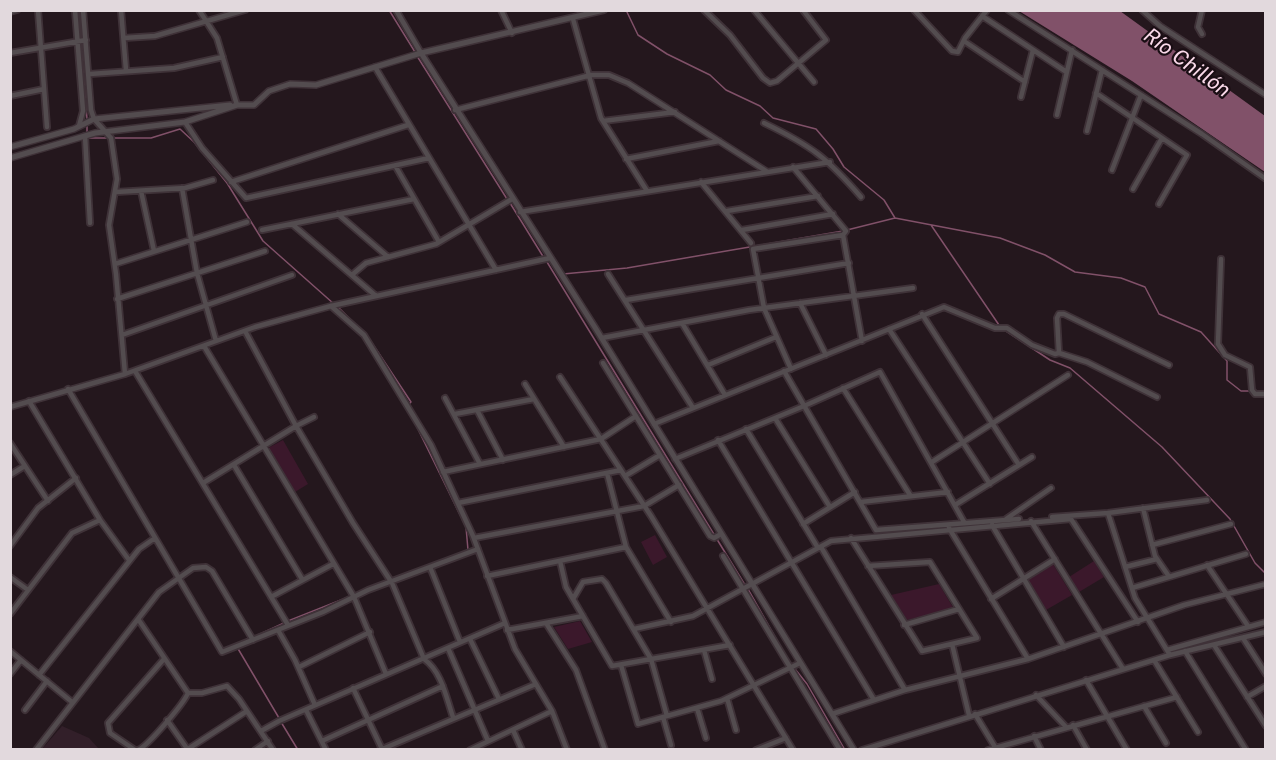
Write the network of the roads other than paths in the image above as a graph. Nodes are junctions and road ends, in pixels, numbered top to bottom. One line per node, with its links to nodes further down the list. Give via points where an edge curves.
1 (17, 10): 19 (street)
2 (38, 10): 29 (street)
3 (75, 10): 27 (street)
4 (83, 10): 27 (street)
5 (121, 10): 26 (street)
6 (199, 10): 23 (street)
7 (396, 10): 33 (street)
8 (501, 10): 24 (street)
9 (604, 10): 20 (street)
10 (704, 10): 35 (street, via 730,34 766,82 777,81)
11 (754, 10): 35 (street)
12 (803, 10): 35 (street, via 826,40)
13 (914, 10): 28 (street, via 952,51 960,51)
14 (987, 10): 21 (street)
15 (1008, 10): 31 (street)
16 (1142, 10): 47 (street, via 1160,26)
17 (1202, 10): 25 (street, via 1198,27)
18 (244, 11): 23 (street)
19 (10, 12)
20 (587, 13): 22 (street)
21 (982, 16): 28 (street); 30 (street)
22 (573, 19): 24 (street); 41 (street)
23 (208, 21): 26 (street, via 155,36); 34 (street)
24 (512, 33): 33 (street)
25 (1202, 34)
26 (124, 38): 37 (street)
27 (82, 41): 29 (street); 40 (street); 60 (street, via 83,111)
28 (964, 41): 43 (street)
29 (41, 47): 32 (street); 44 (street)
30 (1033, 50): 39 (street); 43 (street)
31 (1072, 50): 38 (street); 39 (street)
32 (10, 52)
33 (421, 53): 36 (street); 51 (street)
34 (223, 57): 37 (street, via 174,68); 50 (street)
35 (797, 63): 42 (street)
36 (375, 67): 50 (street, via 316,85 290,84 269,91 254,105); 59 (street)
37 (126, 70): 40 (street)
38 (1102, 70): 45 (street); 46 (street)
39 (1065, 71): 53 (street)
40 (90, 74): 55 (street)
41 (591, 75): 51 (street); 52 (street, via 617,77); 56 (street)
42 (814, 82)
43 (1025, 82): 49 (street)
44 (44, 89): 48 (street); 61 (street)
45 (1096, 93): 54 (street); 62 (street)
46 (1141, 95): 54 (street); 76 (street)
47 (1266, 95)
48 (10, 96)
49 (1021, 98)
50 (237, 105): 55 (street); 57 (street)
51 (455, 110): 88 (street)
52 (675, 112): 56 (street); 66 (street)
53 (1057, 115)
54 (1132, 117): 65 (street); 74 (street)
55 (94, 119): 60 (street); 63 (street)
56 (603, 121): 70 (street)
57 (185, 122): 63 (street); 78 (street)
58 (764, 123): 71 (street, via 801,141)
59 (408, 124): 69 (street); 78 (street)
60 (79, 126): 67 (street)
61 (46, 127)
62 (1087, 131)
63 (106, 132): 64 (street); 84 (street, via 112,144)
64 (85, 136): 68 (street); 95 (street)
65 (1162, 138): 81 (street); 89 (street, via 1187,155)
66 (719, 141): 70 (street); 75 (street)
67 (10, 147)
68 (10, 158)
69 (429, 158): 72 (street); 97 (street)
70 (626, 159): 83 (street)
71 (830, 162): 73 (street); 86 (street)
72 (396, 167): 78 (street, via 246,198); 87 (street)
73 (793, 167): 75 (street); 85 (street)
74 (1112, 170)
75 (766, 171): 79 (street)
76 (1266, 179)
77 (213, 180): 80 (street)
78 (231, 182)
79 (701, 182): 83 (street); 90 (street)
80 (182, 188): 82 (street); 101 (street)
81 (1133, 189)
82 (141, 191): 84 (street); 104 (street)
83 (647, 191): 91 (street)
84 (116, 192): 110 (street, via 109,225)
85 (818, 196): 90 (street); 93 (street)
86 (861, 197)
87 (414, 199): 92 (street); 102 (street)
88 (512, 200): 91 (street); 97 (street)
89 (1159, 204)
90 (727, 211): 99 (street)
91 (520, 212): 107 (street)
92 (338, 214): 96 (street); 106 (street)
93 (833, 214): 99 (street); 100 (street, via 844,228)
94 (247, 222): 101 (street)
95 (90, 223)
96 (292, 224): 98 (street); 113 (street)
97 (469, 226): 102 (street); 111 (street)
98 (262, 230)
99 (742, 230): 103 (street)
100 (843, 235): 109 (street); 116 (street, via 753,249)
101 (191, 238): 104 (street); 112 (street)
102 (439, 242): 106 (street)
103 (751, 243)
104 (154, 251): 110 (street)
105 (265, 251): 112 (street)
106 (388, 257): 113 (street, via 366,263)
107 (550, 258): 111 (street); 133 (street)
108 (1221, 259): 151 (street, via 1218,344 1225,355 1250,367 1252,390 1260,396)
109 (849, 263): 116 (street); 119 (street)
110 (115, 264): 120 (street)
111 (496, 270): 118 (street)
112 (198, 273): 120 (street); 123 (street)
113 (354, 274): 118 (street)
114 (608, 274): 121 (street)
115 (292, 275): 123 (street)
116 (758, 278): 121 (street); 125 (street)
117 (913, 288): 119 (street)
118 (376, 296): 124 (street)
119 (854, 296): 122 (street); 135 (street)
120 (117, 299): 131 (street)
121 (626, 300): 130 (street)
122 (800, 303): 125 (street); 138 (street)
123 (206, 305): 131 (street); 134 (street)
124 (331, 306): 129 (street); 186 (street, via 364,335 407,402)
125 (764, 308): 127 (street); 132 (street)
126 (922, 314): 128 (street); 137 (street, via 944,307 995,328 1007,328 1032,345); 165 (street)
127 (682, 323): 130 (street); 141 (street)
128 (889, 329): 135 (street); 172 (street)
129 (245, 331): 134 (street); 167 (street)
130 (645, 331): 133 (street); 159 (street)
131 (122, 335): 145 (street)
132 (776, 337): 141 (street); 142 (street)
133 (602, 338): 166 (street)
134 (216, 341): 136 (street)
135 (862, 341): 138 (street)
136 (204, 345): 143 (street); 173 (street)
137 (1059, 354): 140 (street, via 1060,314); 153 (street, via 1087,362)
138 (826, 355): 142 (street)
139 (603, 363): 162 (street)
140 (1169, 364)
141 (708, 365): 152 (street)
142 (791, 369): 144 (street)
143 (135, 370): 145 (street); 191 (street)
144 (784, 371): 152 (street); 157 (street)
145 (124, 374): 150 (street)
146 (1068, 375): 165 (street)
147 (560, 377): 169 (street)
148 (525, 384): 155 (street)
149 (843, 388): 157 (street); 180 (street, via 880,372); 197 (street)
150 (68, 389): 156 (street); 217 (street)
151 (1266, 394)
152 (725, 395): 159 (street)
153 (1157, 397)
154 (445, 398): 161 (street)
155 (534, 399): 160 (street); 174 (street)
156 (29, 401): 158 (street); 190 (street)
157 (804, 406): 164 (street); 195 (street)
158 (10, 407)
159 (693, 408): 166 (street)
160 (477, 410): 161 (street); 178 (street)
161 (455, 414): 181 (street)
162 (636, 416): 169 (street); 175 (street)
163 (314, 417): 167 (street)
164 (775, 418): 168 (street); 204 (street)
165 (992, 423): 172 (street); 183 (street)
166 (654, 424): 176 (street)
167 (296, 426): 173 (street); 243 (street)
168 (746, 429): 170 (street); 212 (street)
169 (601, 439): 174 (street); 185 (street)
170 (718, 440): 176 (street); 231 (street)
171 (10, 443): 199 (street)
172 (963, 443): 180 (street); 192 (street)
173 (263, 446): 182 (street); 232 (street)
174 (564, 447): 178 (street)
175 (660, 455): 179 (street); 189 (street)
176 (674, 457): 179 (street); 216 (street)
177 (1032, 457): 183 (street)
178 (502, 460): 181 (street)
179 (664, 461): 193 (street)
180 (932, 462): 196 (street)
181 (480, 464): 186 (street)
182 (234, 465): 191 (street); 242 (street)
183 (1020, 465): 192 (street)
184 (23, 467): 188 (street)
185 (621, 470): 187 (street); 189 (street)
186 (443, 472): 201 (street)
187 (607, 473): 201 (street); 206 (street)
188 (10, 475)
189 (625, 476): 203 (street)
190 (76, 478): 199 (street); 208 (street)
191 (203, 483): 250 (street)
192 (990, 484): 202 (street)
193 (679, 485): 203 (street); 216 (street, via 710,536)
194 (1051, 488): 209 (street)
195 (855, 492): 200 (street); 204 (street)
196 (948, 492): 197 (street); 202 (street)
197 (910, 495): 200 (street)
198 (1207, 500): 205 (street)
199 (48, 501): 221 (street, via 38,508)
200 (861, 502): 211 (street, via 876,530)
201 (458, 503): 218 (street)
202 (955, 505): 211 (street)
203 (644, 506): 206 (street); 254 (street)
204 (830, 507): 212 (street)
205 (1143, 508): 207 (street); 220 (street)
206 (617, 512): 218 (street); 222 (street)
207 (1108, 513): 209 (street); 236 (street)
208 (100, 520): 229 (street); 247 (street, via 72,533)
209 (1005, 520): 211 (street)
210 (1030, 521): 214 (street); 227 (street); 261 (street, via 1071,519)
211 (964, 522)
212 (803, 524): 223 (street)
213 (1232, 524): 220 (street)
214 (992, 525): 215 (street); 241 (street)
215 (949, 528): 219 (street); 252 (street)
216 (721, 534): 245 (street)
217 (155, 538): 229 (street); 240 (street)
218 (474, 538): 224 (street)
219 (851, 538): 223 (street); 234 (street)
220 (1152, 545): 228 (street)
221 (10, 546)
222 (626, 547): 230 (street); 260 (street)
223 (820, 547): 231 (street); 311 (street)
224 (478, 549): 235 (street); 237 (street)
225 (1246, 554): 233 (street)
226 (723, 556): 248 (street)
227 (1055, 559): 241 (street); 273 (street)
228 (1157, 559): 236 (street); 238 (street)
229 (129, 560): 301 (street)
230 (560, 561): 237 (street); 253 (street)
231 (793, 563): 245 (street); 318 (street)
232 (333, 564): 242 (street); 251 (street)
233 (1207, 565): 238 (street); 249 (street)
234 (868, 566): 255 (street, via 930,562); 265 (street)
235 (430, 567): 243 (street); 277 (street)
236 (1125, 567): 246 (street)
237 (487, 576): 263 (street)
238 (1168, 576): 246 (street)
239 (10, 577): 247 (street)
240 (177, 577): 258 (street); 276 (street, via 199,566 212,571); 276 (street, via 222,652)
241 (1023, 578): 252 (street); 281 (street)
242 (302, 579): 250 (street)
243 (392, 583): 251 (street); 288 (street)
244 (1266, 584): 249 (street)
245 (753, 586): 248 (street); 293 (street)
246 (1132, 588): 259 (street)
247 (28, 590): 256 (street)
248 (744, 590): 254 (street); 296 (street)
249 (1227, 594): 259 (street); 267 (street)
250 (271, 597): 266 (street)
251 (354, 597): 266 (street); 271 (street)
252 (991, 598): 289 (street)
253 (573, 600): 257 (street); 268 (street, via 583,582 602,579)
254 (708, 609): 260 (street); 279 (street)
255 (959, 609): 265 (street); 278 (street, via 977,638)
256 (10, 614)
257 (583, 616): 264 (street); 294 (street, via 612,666)
258 (138, 619): 287 (street); 319 (street)
259 (1147, 619): 261 (street); 286 (street)
260 (670, 622): 268 (street)
261 (1138, 622): 273 (street)
262 (1266, 622): 267 (street)
263 (504, 623): 270 (street); 275 (street)
264 (546, 623): 270 (street); 361 (street, via 576,670)
265 (904, 625): 278 (street, via 922,651)
266 (288, 626): 269 (street)
267 (1248, 626): 286 (street)
268 (634, 629): 291 (street)
269 (278, 630): 276 (street); 295 (street)
270 (507, 630): 306 (street)
271 (370, 632): 295 (street); 299 (street)
272 (1266, 632): 274 (street)
273 (1102, 634): 281 (street); 297 (street)
274 (1243, 638): 280 (street); 300 (street)
275 (470, 639): 277 (street); 317 (street)
276 (253, 640)
277 (460, 642): 282 (street)
278 (951, 644): 302 (street)
279 (730, 645): 283 (street); 308 (street)
280 (1214, 645): 285 (street); 315 (street)
281 (1064, 647): 289 (street)
282 (448, 648): 288 (street); 322 (street)
283 (704, 650): 291 (street); 303 (street)
284 (10, 651): 290 (street)
285 (1185, 651): 286 (street); 371 (street)
286 (1168, 652): 292 (street)
287 (164, 659): 312 (street); 354 (street, via 108,723 110,733)
288 (424, 659): 299 (street); 307 (street, via 432,665)
289 (1028, 659): 302 (street)
290 (21, 660): 298 (street); 301 (street)
291 (651, 660): 294 (street); 332 (street)
292 (1154, 660): 297 (street); 314 (street)
293 (800, 663): 296 (street); 328 (street)
294 (621, 665): 332 (street, via 638,724)
295 (298, 667): 320 (street)
296 (791, 668): 308 (street); 364 (street)
297 (1123, 669): 304 (street)
298 (10, 674)
299 (386, 674): 310 (street)
300 (1266, 674)
301 (39, 675): 305 (street)
302 (959, 677): 311 (street); 329 (street)
303 (712, 679)
304 (1086, 680): 313 (street); 330 (street)
305 (47, 681): 319 (street); 324 (street)
306 (536, 684): 317 (street); 327 (street)
307 (443, 686): 331 (street); 333 (street)
308 (755, 686): 316 (street); 344 (street)
309 (1266, 686): 315 (street)
310 (353, 688): 320 (street); 333 (street)
311 (905, 690): 318 (street)
312 (188, 693): 326 (street, via 227,686); 334 (street)
313 (1036, 695): 329 (street); 337 (street)
314 (1177, 697): 321 (street); 341 (street)
315 (1247, 697): 336 (street)
316 (727, 698): 323 (street); 339 (street)
317 (499, 699): 322 (street)
318 (874, 700): 328 (street)
319 (72, 702): 353 (street)
320 (315, 705): 325 (street)
321 (1144, 706): 330 (street); 348 (street)
322 (476, 708): 331 (street); 347 (street)
323 (697, 708): 332 (street); 343 (street)
324 (25, 710)
325 (306, 710): 340 (street); 346 (street)
326 (247, 711): 340 (street); 351 (street)
327 (552, 711): 338 (street); 360 (street)
328 (832, 714): 365 (street)
329 (972, 714): 350 (street); 366 (street)
330 (1107, 716): 335 (street); 370 (street)
331 (453, 717): 352 (street)
332 (665, 717): 349 (street)
333 (368, 719): 346 (street); 352 (street)
334 (167, 720): 351 (street); 354 (street)
335 (1073, 725): 337 (street); 369 (street)
336 (1266, 726)
337 (1066, 727): 342 (street)
338 (513, 730): 347 (street); 359 (street)
339 (736, 730)
340 (261, 731): 345 (street)
341 (1198, 732)
342 (1034, 736): 350 (street); 368 (street)
343 (706, 738)
344 (786, 738): 362 (street); 363 (street)
345 (268, 741): 355 (street); 356 (street)
346 (322, 741): 357 (street)
347 (488, 741): 358 (street)
348 (1166, 743)
349 (671, 746)
350 (995, 748): 367 (street)
351 (188, 749)
352 (381, 749)
353 (36, 750)
354 (137, 750)
355 (255, 750)
356 (273, 750)
357 (326, 750)
358 (470, 750)
359 (522, 750)
360 (567, 750)
361 (605, 750)
362 (756, 750)
363 (793, 750)
364 (840, 750)
365 (854, 750)
366 (862, 750)
367 (988, 750)
368 (1041, 750)
369 (1087, 750)
370 (1127, 750)
371 (1245, 750)

